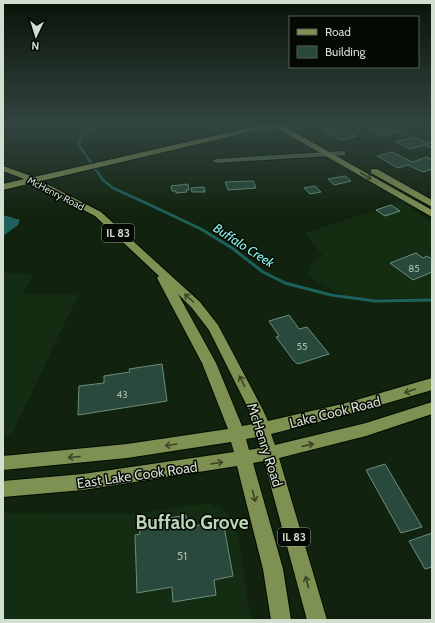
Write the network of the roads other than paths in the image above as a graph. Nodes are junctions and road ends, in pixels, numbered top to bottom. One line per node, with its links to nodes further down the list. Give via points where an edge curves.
1 (154, 154): 7 (main road)
2 (162, 154): 7 (main road)
3 (279, 154): 6 (street)
4 (338, 154): 15 (main road, one-way to 15)
5 (344, 154): 14 (main road)
6 (216, 162)
7 (116, 164): 9 (main road)
8 (3, 168): 10 (main road, McHenry Road / IL 83)
9 (61, 177): 10 (main road); 11 (main road)
10 (33, 180): 11 (main road, McHenry Road / IL 83); 12 (main road)
11 (44, 185): 13 (main road); 16 (main road, McHenry Road / IL 83, via 98,214)
12 (3, 187)
13 (3, 194)
14 (432, 204)
15 (432, 214)
16 (160, 272): 19 (main road, McHenry Road / IL 83, one-way to 16, via 258,414 214,328 196,305); 20 (main road, McHenry Road / IL 83, via 209,363)
17 (432, 384): 19 (main road, Lake Cook Road, one-way to 19, via 335,413)
18 (432, 408): 21 (main road, Lake Cook Road, one-way to 18, via 330,440)
19 (263, 430): 20 (main road, Lake Cook Road); 21 (main road, McHenry Road / IL 83)
20 (237, 434): 22 (main road, McHenry Road / IL 83); 23 (main road, East Lake Cook Road, one-way to 23, via 113,454)
21 (270, 454): 22 (main road, East Lake Cook Road); 26 (main road, McHenry Road / IL 83, one-way to 21)
22 (244, 459): 24 (main road, East Lake Cook Road, one-way to 22, via 71,485); 25 (main road, McHenry Road / IL 83, one-way to 25, via 273,569)
23 (3, 463)
24 (3, 489)
25 (281, 620)
26 (317, 620)

